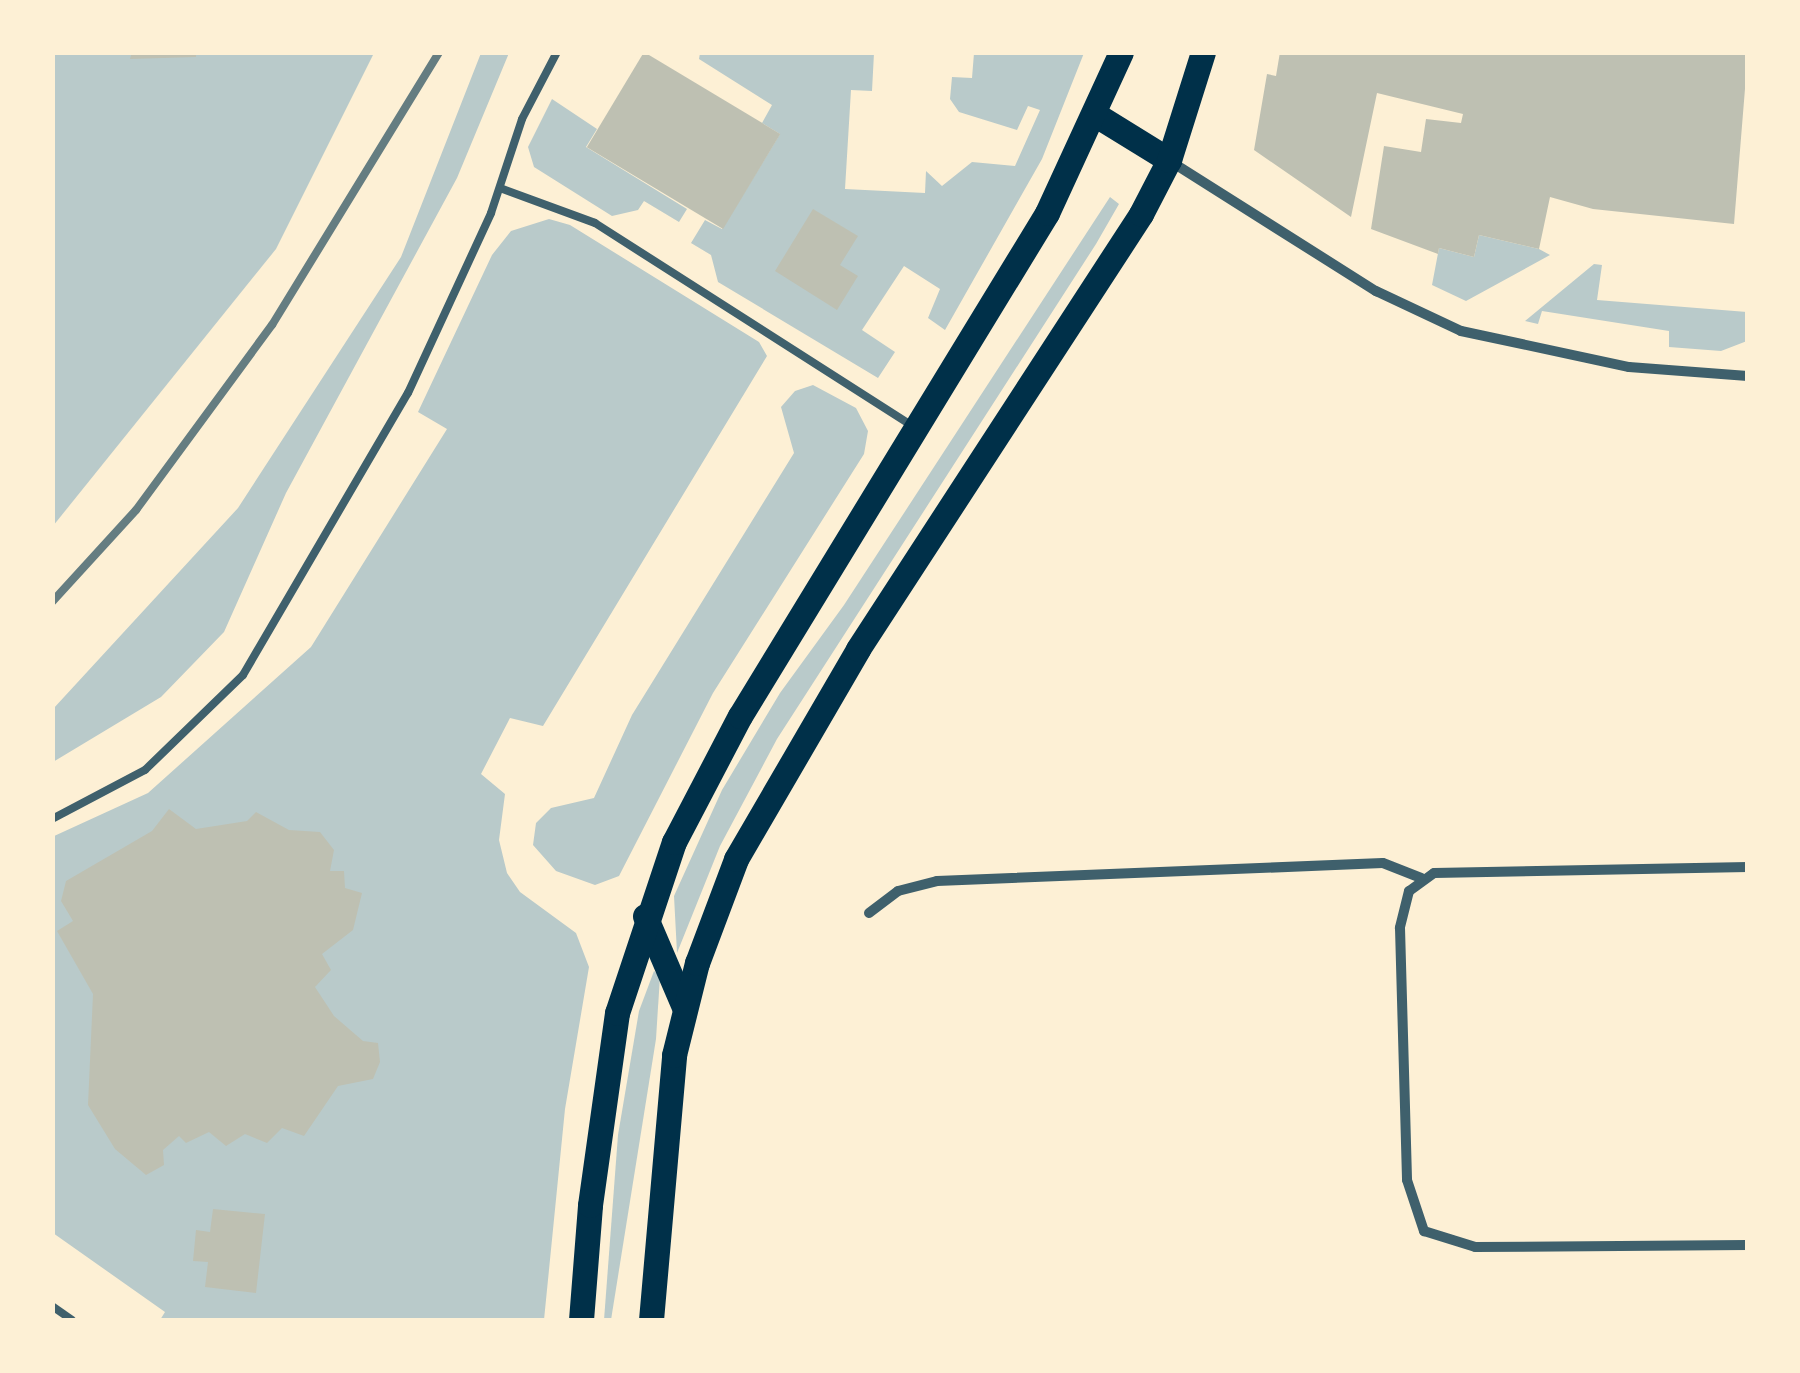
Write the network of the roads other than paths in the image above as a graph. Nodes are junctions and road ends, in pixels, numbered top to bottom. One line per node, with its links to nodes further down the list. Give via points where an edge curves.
1 (557, 52): 6 (lane, via 522,119)
2 (1121, 52): 4 (main road)
3 (1202, 52): 5 (main road)
4 (1096, 115): 5 (main road); 8 (main road, via 1047,213)
5 (1169, 160): 7 (street, via 1376,291 1461,331 1629,367); 14 (main road, via 1141,214 772,788 723,890)
6 (500, 188): 8 (lane, via 595,223); 9 (lane, via 408,393 237,685 145,770)
7 (1748, 376)
8 (915, 428): 13 (main road, via 707,775)
9 (52, 819)
10 (1748, 867): 11 (street, via 1467,870)
11 (1421, 878): 12 (street, via 1383,862 937,881 898,891); 15 (street, via 1408,890 1400,928 1407,1180 1424,1231 1475,1248)
12 (870, 914)
13 (644, 916): 14 (main road); 18 (main road, via 610,1056)
14 (684, 1007): 19 (main road, via 667,1105)
15 (1748, 1245)
16 (52, 1306): 17 (lane)
17 (72, 1320)
18 (582, 1320)
19 (652, 1320)

